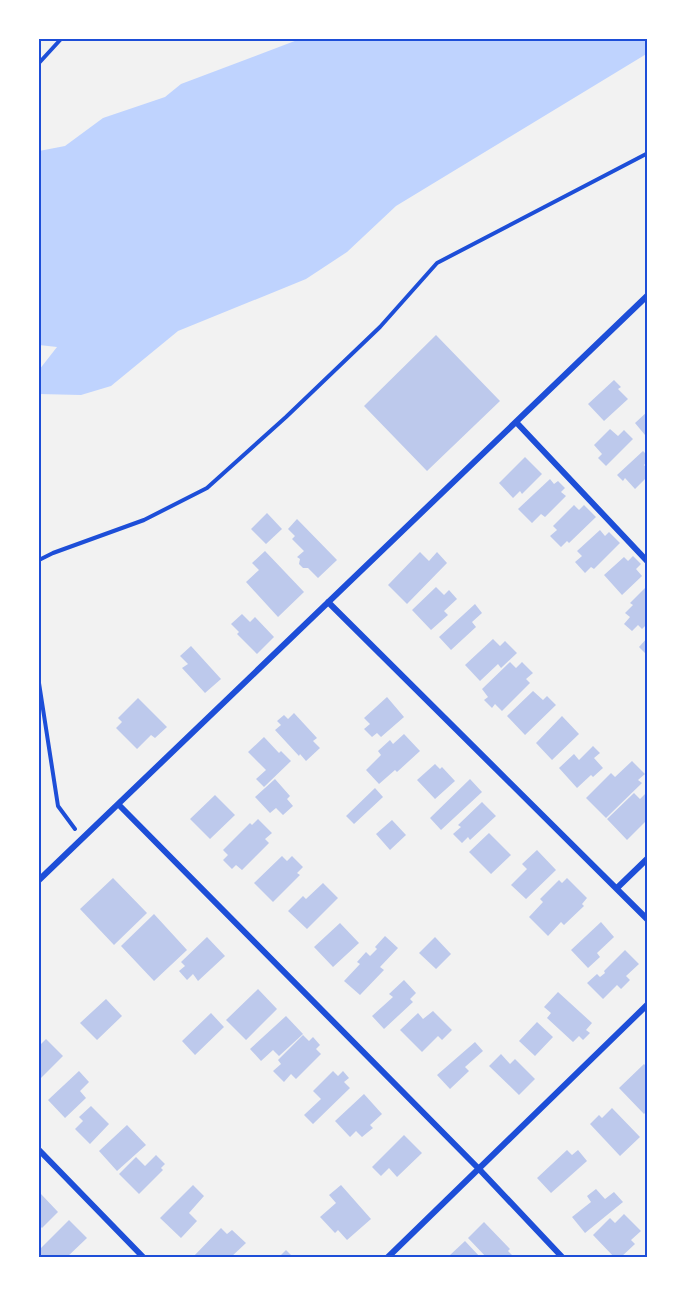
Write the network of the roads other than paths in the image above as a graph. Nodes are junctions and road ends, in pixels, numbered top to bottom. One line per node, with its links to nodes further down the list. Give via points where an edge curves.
1 (648, 295): 2 (street)
2 (516, 423): 3 (street); 4 (street)
3 (648, 562)
4 (328, 602): 5 (street); 8 (street)
5 (119, 805): 7 (street); 12 (street)
6 (648, 858): 8 (street)
7 (39, 880)
8 (617, 888): 9 (street)
9 (648, 920)
10 (648, 1004): 12 (street)
11 (39, 1150): 13 (street)
12 (479, 1169): 14 (street); 15 (street)
13 (144, 1258)
14 (387, 1258)
15 (563, 1258)

